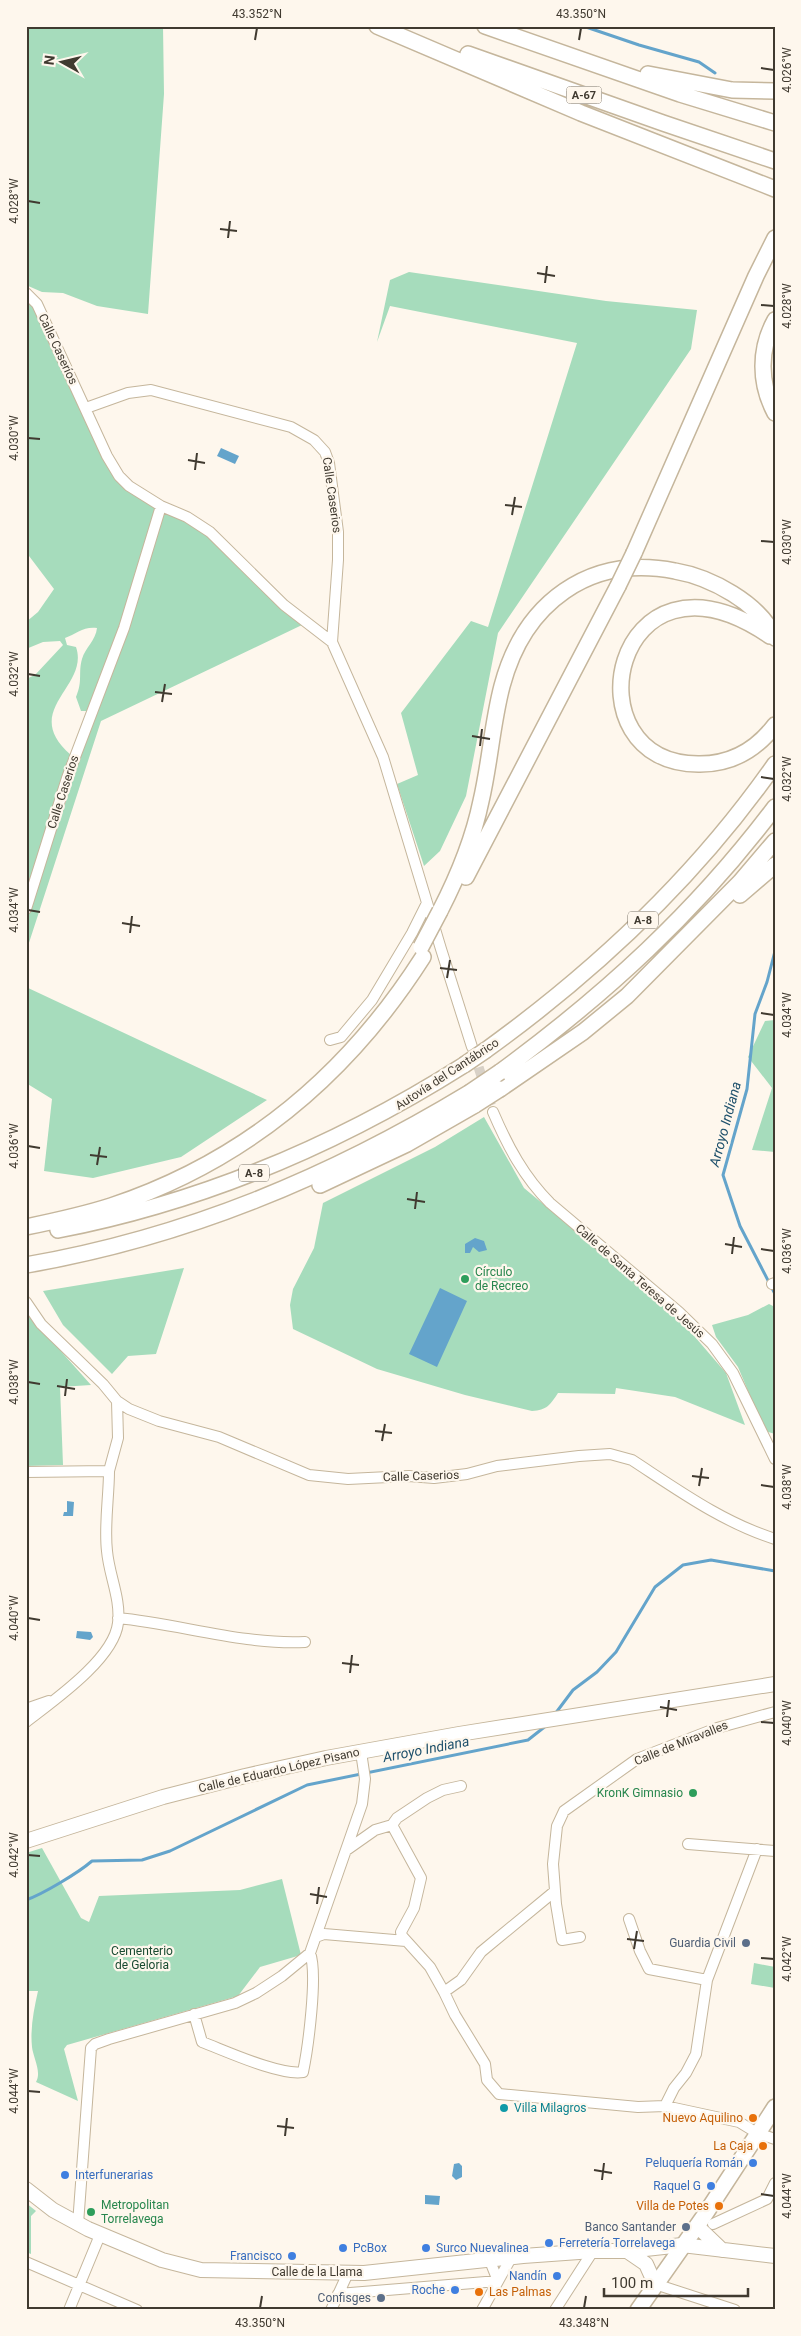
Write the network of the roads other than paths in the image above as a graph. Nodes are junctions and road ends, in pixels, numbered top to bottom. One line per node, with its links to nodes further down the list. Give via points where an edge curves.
1 (377, 26): 8 (highway, via 581,113)
2 (394, 26): 7 (highway, A-67, via 663,124)
3 (485, 26): 6 (highway, A-67, via 680,94)
4 (498, 26): 5 (highway, via 661,78 732,90)
5 (775, 91)
6 (775, 123)
7 (775, 161)
8 (775, 189)
9 (775, 238): 24 (highway, bridge, via 618,586)
10 (26, 292): 12 (street, Calle Caseríos, via 37,304)
11 (775, 320): 13 (highway, via 767,337 763,364 766,390)
12 (86, 408): 14 (street, via 119,476); 16 (street, Calle Caserios, via 128,393 151,390 266,419 292,427 314,440 325,452 329,463 338,532)
13 (775, 413)
14 (161, 506): 16 (street, via 210,532 284,605); 23 (street, Calle Caserios, via 124,628 69,770)
15 (775, 639): 17 (highway, via 744,621 711,609 682,609 668,613 654,619 634,637 624,660 620,692 629,725 638,739 651,750 681,762 710,764 735,758 757,744); 24 (highway, via 771,628 732,593 696,575 660,568 641,566 594,575 555,598 527,630 507,671 476,825)
16 (332, 642): 22 (street, via 383,757)
17 (775, 725)
18 (775, 764): 27 (highway, Autovía del Cantábrico / A-8, via 707,852 640,923 575,982)
19 (775, 807): 28 (highway, Autovía del Cantábrico / A-8, bridge, via 705,892 637,961 577,1014 500,1072)
20 (775, 841): 25 (highway, via 740,882)
21 (775, 865): 25 (highway, via 657,975)
22 (427, 903): 26 (street, via 372,1000 341,1037); 27 (street)
23 (26, 909)
24 (441, 917): 30 (highway, bridge, via 422,952 351,1053 268,1126 188,1174 111,1206)
25 (628, 996): 28 (highway, bridge, via 583,1032 500,1089)
26 (330, 1040)
27 (479, 1049): 31 (highway, Autovía del Cantábrico / A-8, bridge, via 464,1065 373,1119 231,1182 144,1210)
28 (472, 1099): 32 (highway, Autovía del Cantábrico / A-8, via 294,1186 187,1225 72,1257)
29 (493, 1112): 35 (street, Calle de Santa Teresa de Jesús, via 508,1146 533,1186 695,1326 722,1356)
30 (26, 1227)
31 (26, 1235)
32 (26, 1265)
33 (26, 1302): 34 (street, Calle Caserios, via 37,1320)
34 (117, 1401): 36 (street, via 118,1438); 38 (street, Calle Caserios, via 138,1414 219,1437 309,1475 339,1479 445,1477 537,1460 621,1455 695,1502 743,1527)
35 (775, 1459)
36 (109, 1471): 37 (street); 39 (street, via 107,1550)
37 (26, 1472)
38 (775, 1539)
39 (118, 1618): 40 (street, via 224,1636); 42 (street, via 106,1650 82,1678)
40 (305, 1642)
41 (775, 1684): 46 (main road, Calle de Eduardo López Pisano)
42 (55, 1699): 43 (street); 45 (street)
43 (26, 1709)
44 (775, 1712): 54 (street, Calle de Miravalles, via 698,1734 637,1758 564,1811 557,1826)
45 (26, 1722)
46 (362, 1752): 49 (main road, Calle de Eduardo López Pisano, via 181,1792); 51 (street, via 363,1798)
47 (461, 1786): 48 (street, via 427,1798 397,1818)
48 (392, 1826): 51 (street, via 375,1830); 57 (street, via 421,1878)
49 (26, 1842)
50 (688, 1844): 52 (street)
51 (348, 1849): 56 (street, via 332,1888)
52 (757, 1849): 53 (street); 60 (street)
53 (775, 1851)
54 (555, 1891): 58 (street, Calle de Miravalles, via 562,1940); 61 (street, via 481,1952 461,1980)
55 (629, 1919): 60 (street, via 649,1969)
56 (320, 1935): 57 (street); 59 (street)
57 (403, 1937): 61 (street, via 430,1967)
58 (580, 1937)
59 (310, 1953): 62 (street, via 256,1993 235,2003); 62 (street, via 314,1963 303,2072 278,2070 202,2042)
60 (707, 1980): 63 (street, via 696,2054)
61 (444, 1992): 63 (street, via 485,2064 487,2080 499,2094)
62 (194, 2014): 69 (street, via 95,2044 91,2048)
63 (665, 2106): 65 (street, via 739,2122)
64 (775, 2107): 65 (highway)
65 (757, 2133): 66 (street); 71 (highway)
66 (775, 2139)
67 (774, 2187): 70 (street, via 767,2198)
68 (26, 2189): 69 (main road, Calle de la Llama)
69 (78, 2224): 72 (main road, Calle de la Llama)
70 (712, 2224)
71 (697, 2226): 73 (highway); 74 (main road)
72 (100, 2235): 81 (main road, Calle de la Llama, via 162,2260 201,2270); 83 (street)
73 (682, 2245): 74 (main road, Calle de la Llama); 76 (main road, Calle de la Llama); 84 (highway)
74 (722, 2250): 77 (main road, Calle de la Llama)
75 (593, 2251): 76 (main road, Calle de la Llama); 78 (main road, Calle de la Llama); 90 (street)
76 (627, 2251): 84 (main road, via 646,2264)
77 (775, 2256)
78 (511, 2258): 79 (main road, Calle de la Llama); 82 (street)
79 (490, 2260): 81 (main road, Calle de la Llama); 82 (street)
80 (26, 2262): 83 (street)
81 (348, 2273): 85 (street)
82 (498, 2281): 85 (street, Calle de la Llama); 89 (street)
83 (80, 2284): 86 (street); 87 (street)
84 (655, 2284): 91 (highway); 92 (street)
85 (338, 2294): 88 (street)
86 (69, 2310)
87 (137, 2310)
88 (331, 2310)
89 (482, 2310)
90 (555, 2310)
91 (638, 2310)
92 (736, 2310)

